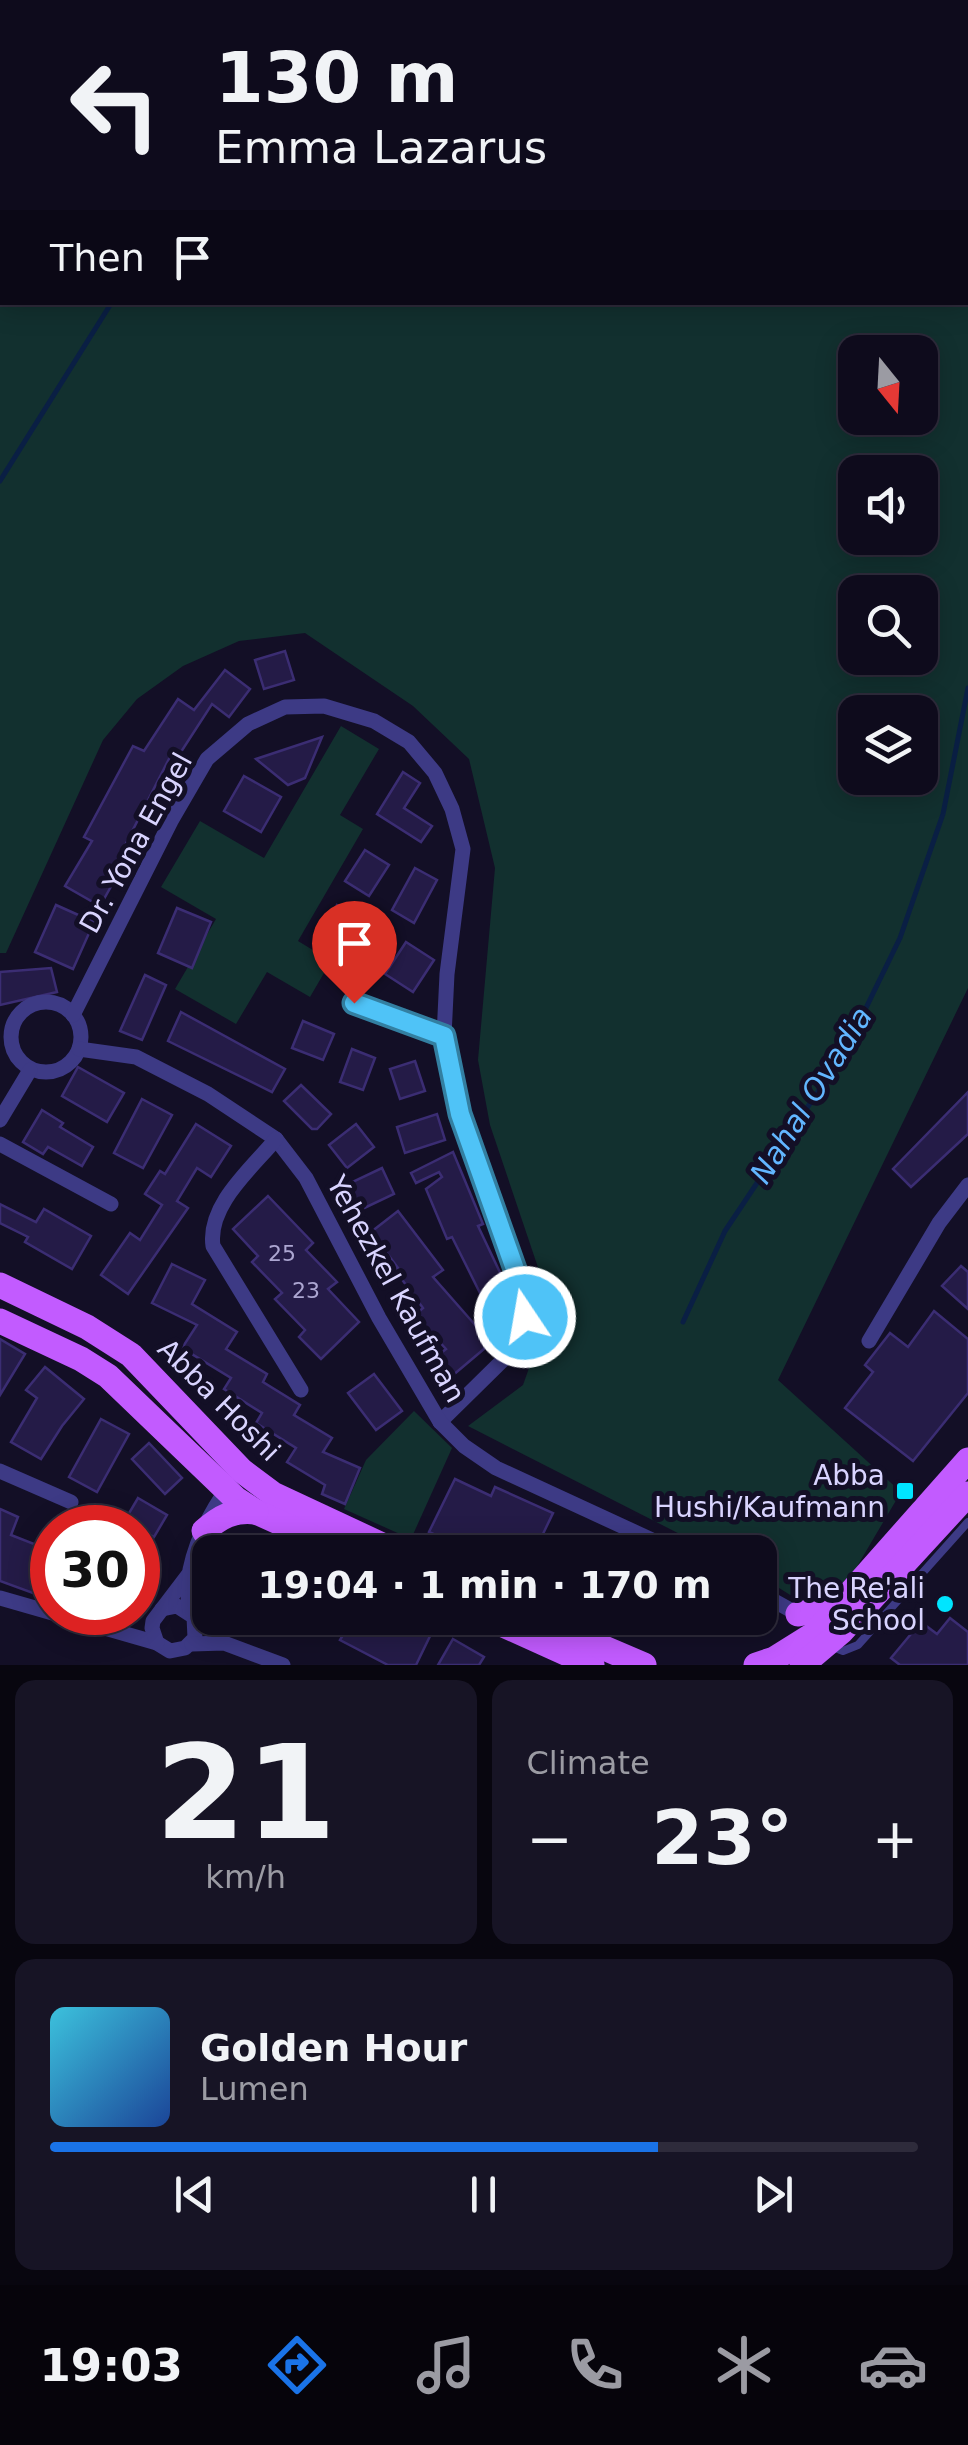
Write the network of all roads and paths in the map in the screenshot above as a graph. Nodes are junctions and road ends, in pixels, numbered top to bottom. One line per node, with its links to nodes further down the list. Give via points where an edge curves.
1 (354, 1003): 4 (street)
2 (73, 1015): 3 (street, via 52,1003 29,1006); 4 (street, Dr. Yona Engel, via 208,759 248,724 285,707 324,706 409,742 452,809 462,849); 5 (street)
3 (5, 1036): 6 (street)
4 (444, 1036): 16 (street, via 460,1114 521,1286 525,1317 504,1360)
5 (80, 1048): 6 (street, via 54,1072); 8 (street, Yehezkel Kaufman, via 136,1057)
6 (30, 1070): 7 (street)
7 (0, 1120)
8 (276, 1138): 15 (street, via 216,1214 211,1231 213,1246); 16 (street, Yehezkel Kaufman, via 306,1178)
9 (0, 1144): 11 (street)
10 (968, 1186): 14 (street, via 939,1222)
11 (111, 1204)
12 (1, 1286): 19 (main road, Abba Hoshi, via 131,1355)
13 (0, 1321): 19 (main road, Abba Hoshi, via 108,1376)
14 (869, 1341)
15 (301, 1390)
16 (440, 1422): 27 (street, Yehezkel Kaufman, via 496,1468)
17 (968, 1460): 35 (main road)
18 (0, 1471): 21 (street)
19 (233, 1480): 22 (main road, Abba Hoshi); 24 (street); 26 (main road, Abba Hoshi)
20 (968, 1494): 35 (main road)
21 (71, 1502)
22 (256, 1512): 24 (main road, via 232,1513); 25 (main road, Abba Hoshi)
23 (968, 1522): 35 (lane, via 858,1644 844,1651)
24 (204, 1530): 28 (street)
25 (307, 1535)
26 (361, 1535)
27 (641, 1535)
28 (190, 1571): 32 (street); 33 (street)
29 (0, 1598): 31 (street)
30 (777, 1606): 35 (street)
31 (30, 1607)
32 (190, 1611): 34 (street, via 177,1606); 41 (street, via 198,1631)
33 (160, 1612)
34 (160, 1614)
35 (811, 1633): 45 (main road)
36 (130, 1635): 40 (street)
37 (153, 1635): 40 (street)
38 (526, 1635): 43 (main road)
39 (574, 1635): 44 (main road)
40 (157, 1642): 41 (street, via 170,1651)
41 (192, 1644): 42 (street, via 224,1643)
42 (283, 1665)
43 (592, 1665)
44 (644, 1665)
45 (756, 1665)

